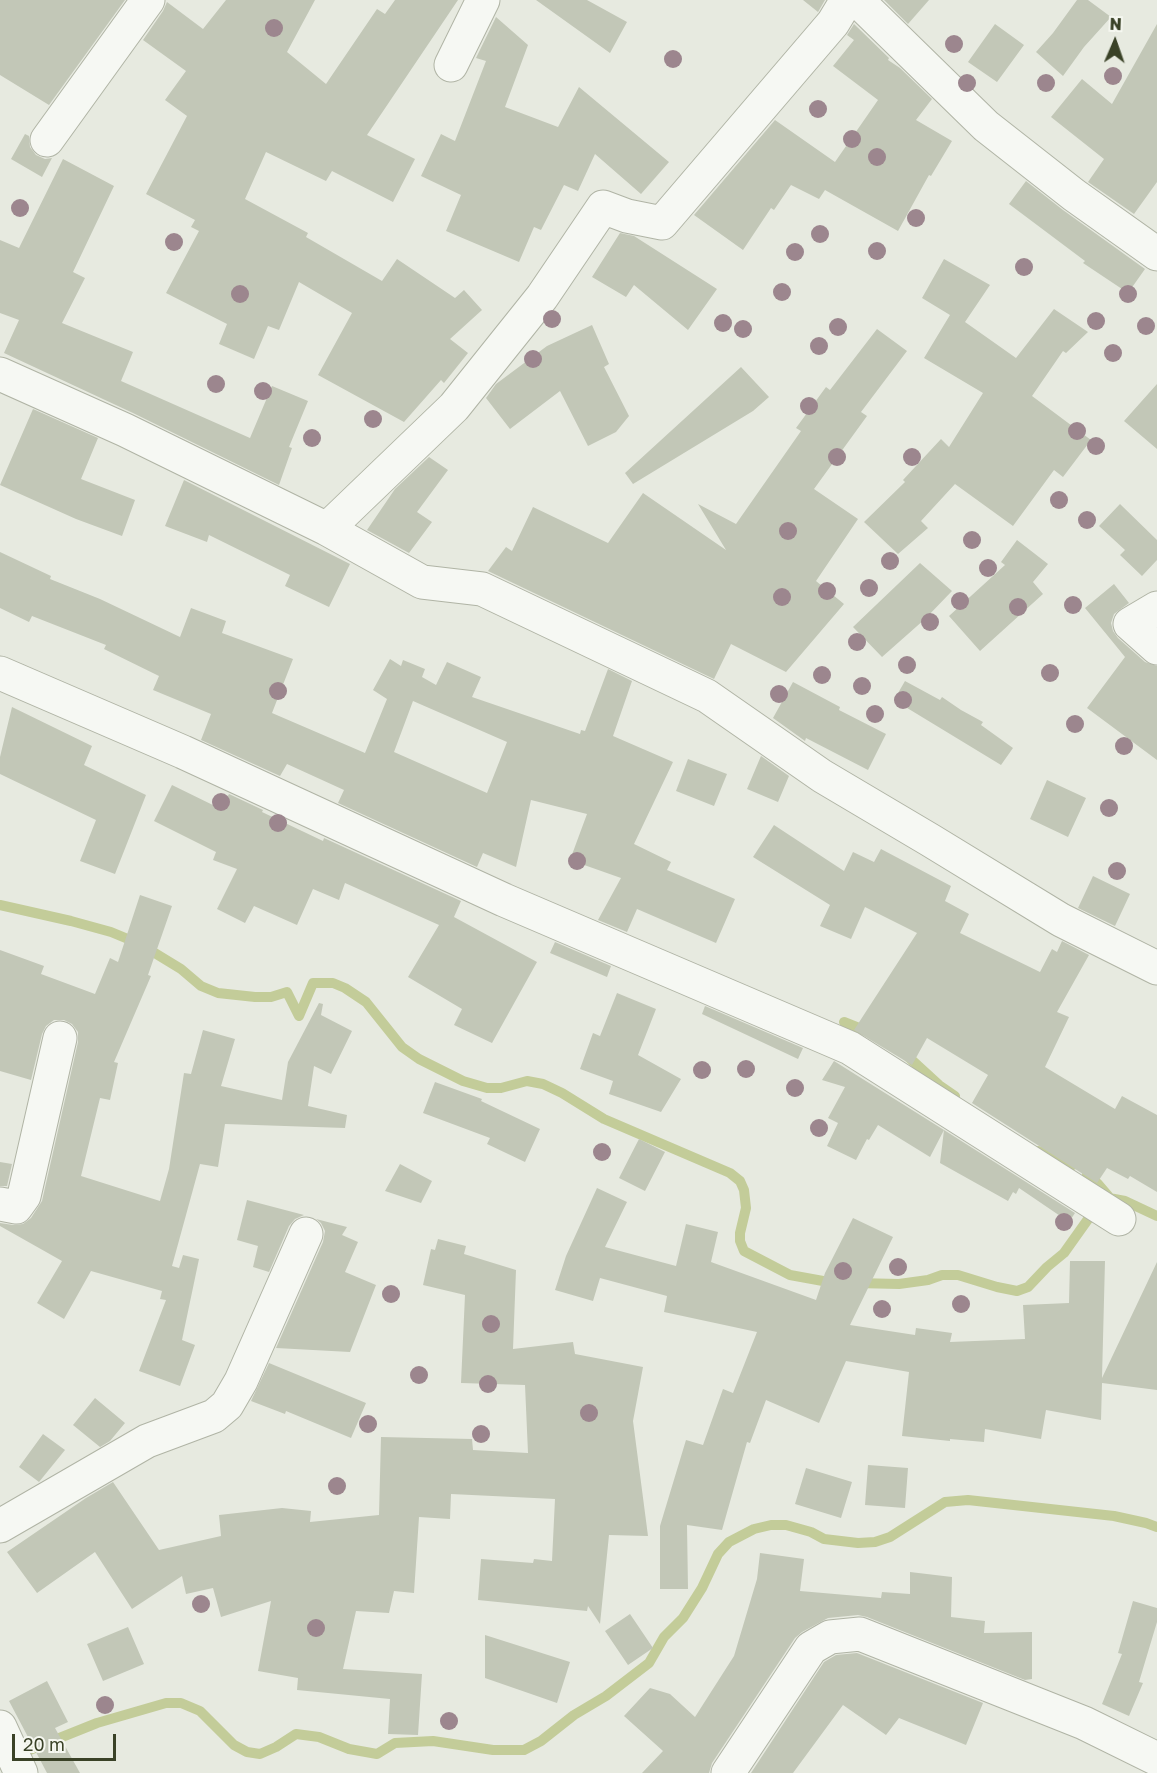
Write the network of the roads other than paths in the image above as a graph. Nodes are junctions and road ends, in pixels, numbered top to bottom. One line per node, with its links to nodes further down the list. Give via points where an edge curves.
1 (148, 0): 6 (street)
2 (483, 0): 5 (street)
3 (847, 0): 9 (street, via 833,23 662,223 603,207 542,297 454,406)
4 (857, 0): 7 (street, via 986,126)
5 (451, 65)
6 (47, 140)
7 (1157, 254)
8 (0, 374): 9 (street)
9 (327, 529): 13 (street, via 422,582 482,589 708,696 822,776 1061,920)
10 (1157, 608): 11 (street, via 1130,624)
11 (1157, 648)
12 (0, 674): 16 (street, via 183,752 504,900 850,1048)
13 (1157, 968)
14 (60, 1038): 15 (street, via 24,1196 16,1207)
15 (0, 1204)
16 (1119, 1219)
17 (306, 1234): 18 (street, via 227,1405 213,1416 147,1441)
18 (0, 1526)
19 (0, 1727): 21 (street)
20 (1157, 1759): 22 (street, via 1084,1723 860,1634 830,1637 811,1647)
21 (21, 1773)
22 (728, 1773)

